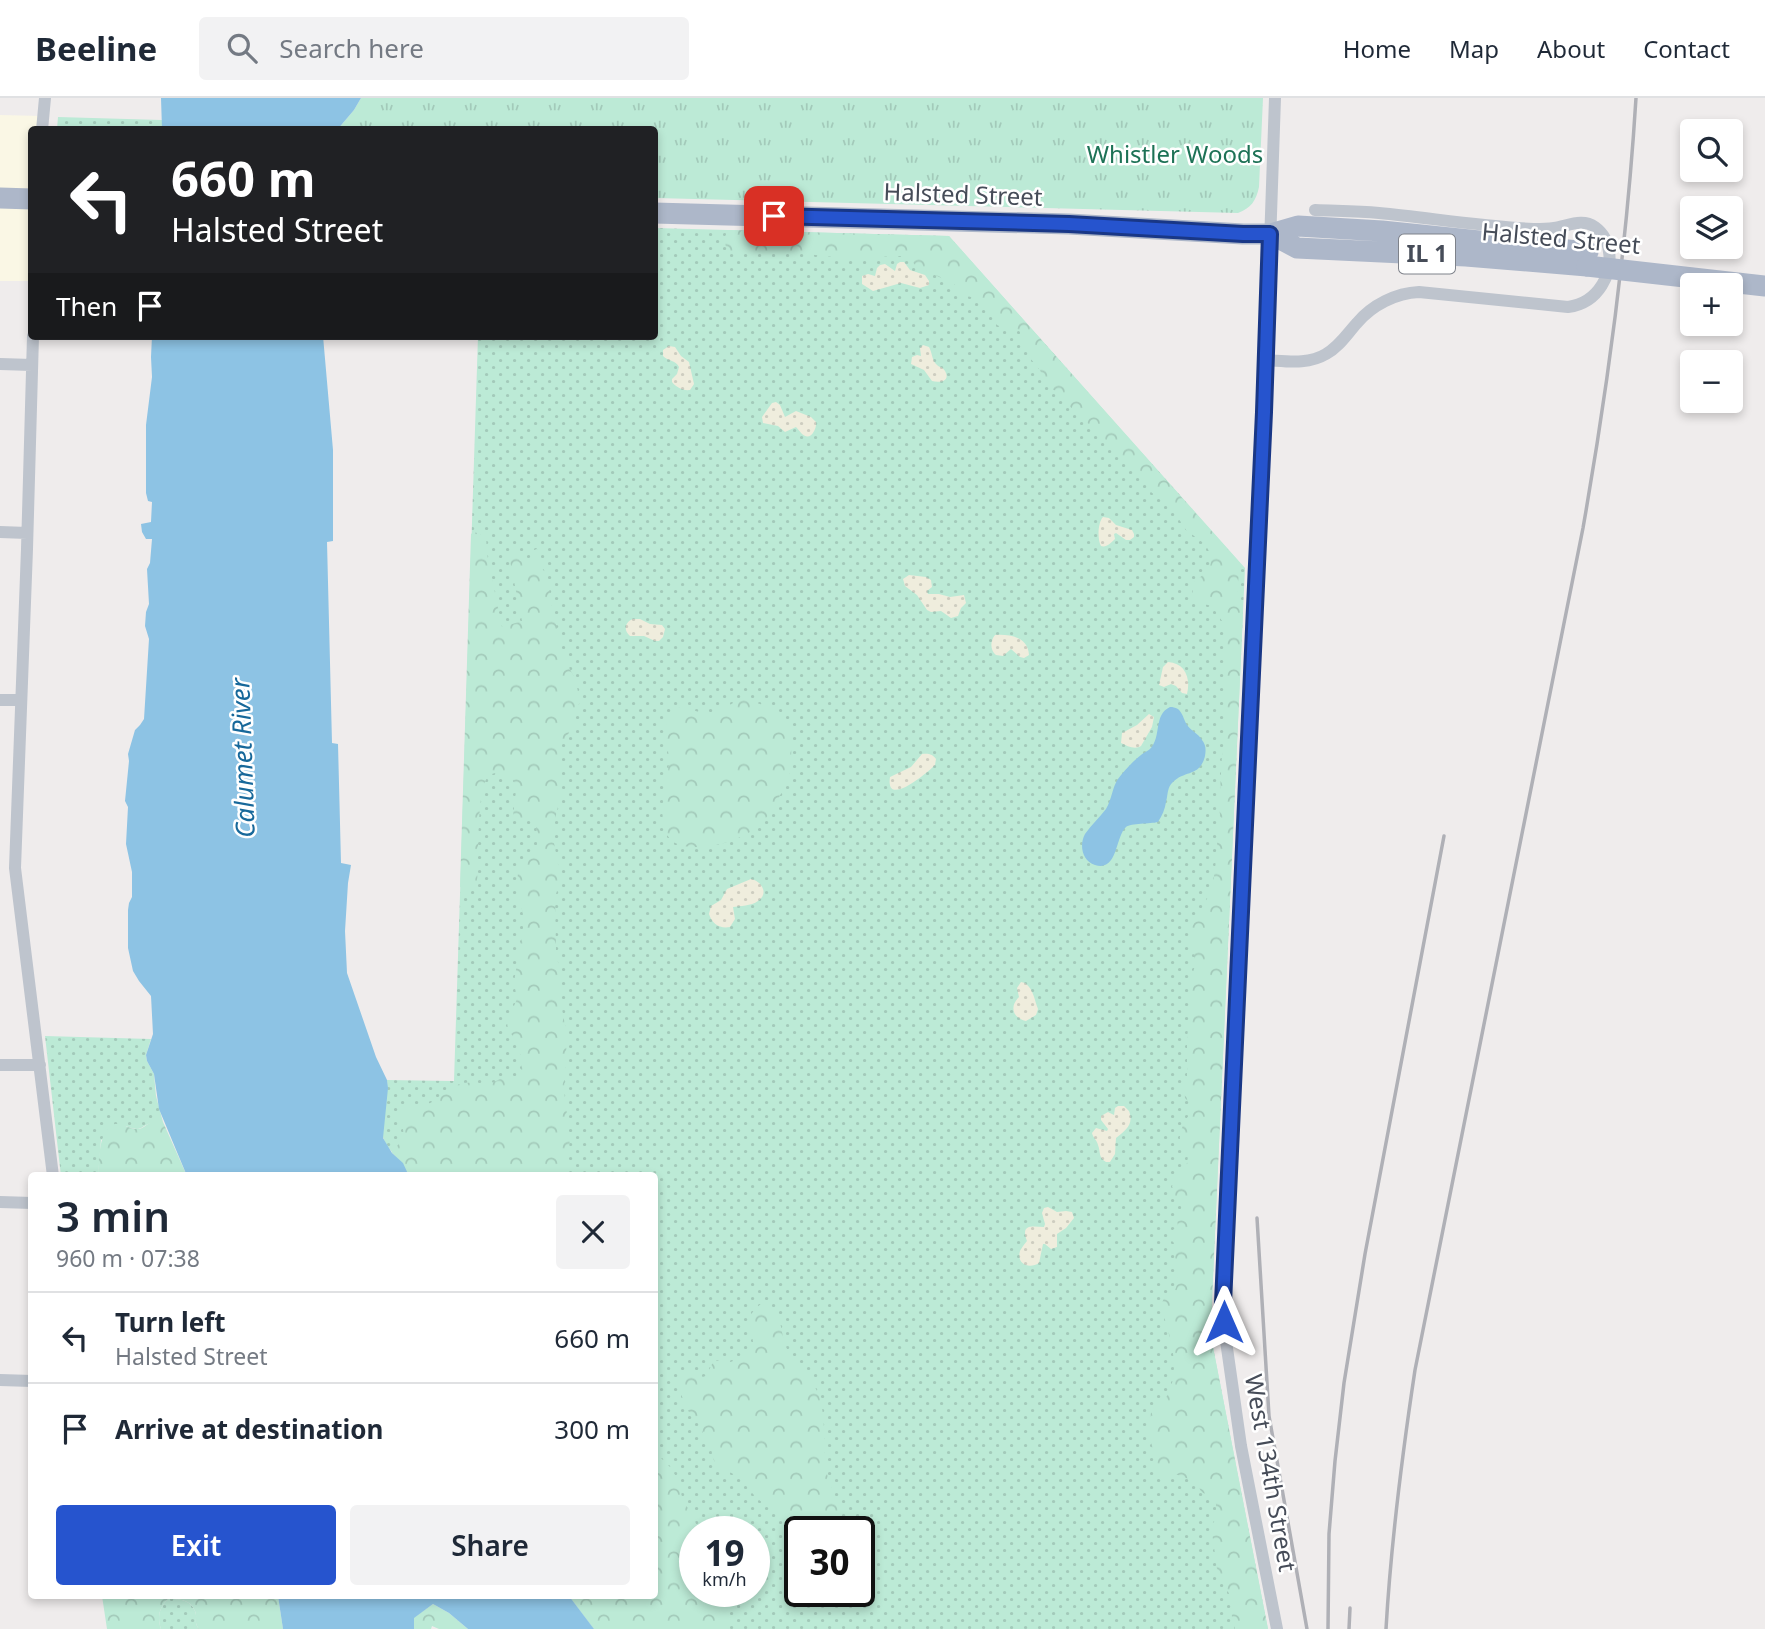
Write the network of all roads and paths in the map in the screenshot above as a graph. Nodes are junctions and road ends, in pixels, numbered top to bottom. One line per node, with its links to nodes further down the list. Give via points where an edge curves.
1 (45, 98): 3 (street)
2 (1275, 98): 8 (street, West 134th Street)
3 (42, 126)
4 (0, 198): 5 (main road)
5 (28, 199)
6 (1315, 210): 13 (street, via 1526,228 1588,224 1607,241 1609,266 1600,289 1580,305 1406,293 1371,310 1325,355 1309,361)
7 (658, 214): 8 (main road, Halsted Street / IL 1)
8 (1270, 234): 9 (main road, Halsted Street / IL 1, via 1298,226 1382,231); 13 (street, West 134th Street)
9 (1588, 259): 10 (main road, Halsted Street / IL 1); 11 (main road, Halsted Street / IL 1, bridge)
10 (1765, 271)
11 (1765, 286)
12 (33, 340): 15 (street)
13 (1266, 360): 27 (street, West 134th Street, via 1223,1303 1241,1446)
14 (0, 364): 15 (street)
15 (32, 365): 17 (street)
16 (0, 532): 17 (street)
17 (27, 533): 19 (street)
18 (0, 700): 19 (street)
19 (21, 701): 21 (street, via 9,868)
20 (0, 1065): 21 (street)
21 (40, 1065): 22 (street)
22 (53, 1172)
23 (0, 1202): 24 (street)
24 (28, 1203)
25 (0, 1380): 26 (street)
26 (28, 1381)
27 (1277, 1629)

